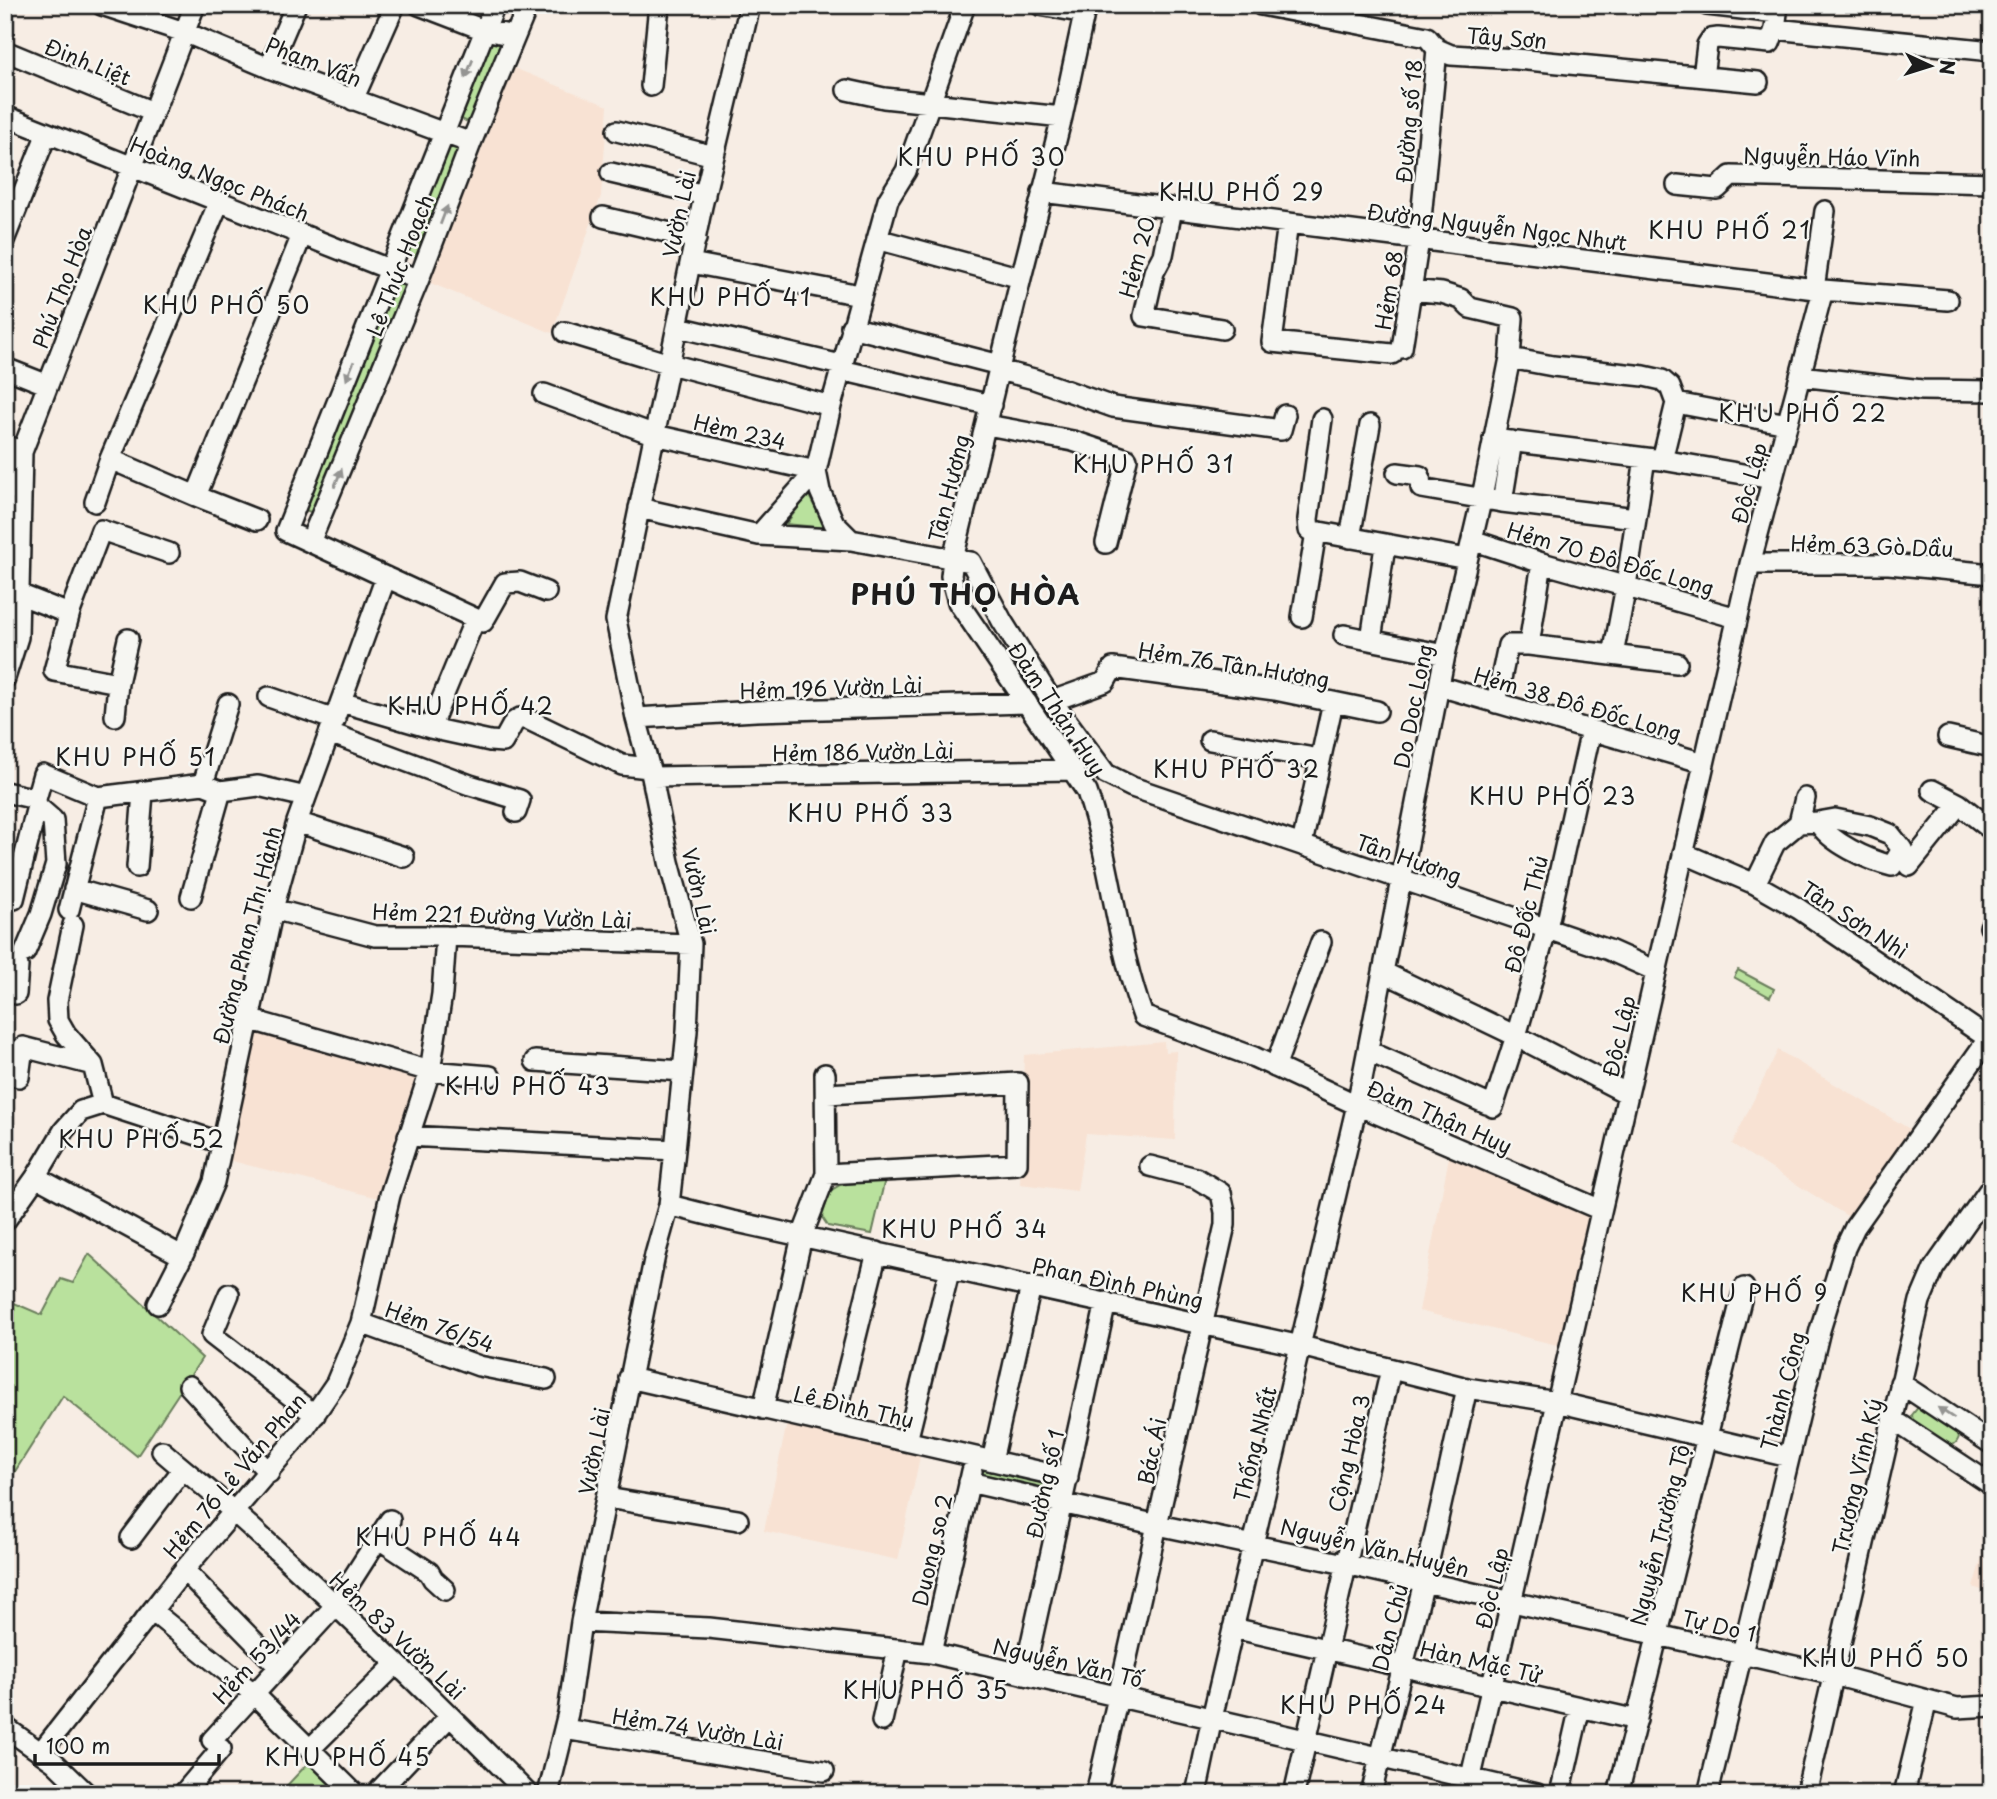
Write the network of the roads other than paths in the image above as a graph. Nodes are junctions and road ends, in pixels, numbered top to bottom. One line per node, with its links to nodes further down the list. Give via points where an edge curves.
1 (102, 5): 17 (street, Phạm Vấn)
2 (195, 5): 17 (street, Phú Thọ Hòa)
3 (296, 5): 23 (street)
4 (395, 5): 28 (street)
5 (419, 5): 16 (street)
6 (495, 5): 16 (street, Lê Thúc Hoạch)
7 (528, 5): 18 (street, Lê Thúc Hoạch)
8 (659, 5): 26 (street)
9 (750, 5): 37 (street, Vườn Lài)
10 (1040, 5): 14 (street)
11 (1261, 5): 15 (street, Tây Sơn)
12 (1707, 5): 19 (street, via 1777,13)
13 (963, 7): 29 (street)
14 (1085, 9): 32 (street, Tân Hương)
15 (1338, 12): 20 (street, Tây Sơn, via 1427,37)
16 (484, 30): 18 (street); 35 (street, Lê Thúc Hoạch, one-way to 35)
17 (184, 33): 23 (street, Phạm Vấn); 30 (street, Phú Thọ Hòa)
18 (515, 36): 36 (street, Lê Thúc Hoạch)
19 (1773, 36): 22 (street); 24 (street, via 1711,39)
20 (1437, 49): 24 (street, Tây Sơn, via 1451,55); 53 (street, Đường số 18)
21 (5, 51): 30 (street, Đinh Liệt)
22 (1992, 51)
23 (269, 68): 28 (street, Phạm Vấn)
24 (1703, 77): 25 (street, Tây Sơn)
25 (1758, 82)
26 (651, 86)
27 (847, 89): 29 (street)
28 (353, 100): 35 (street, Phạm Vấn)
29 (930, 103): 32 (street); 52 (street, via 906,171 888,200)
30 (153, 112): 38 (street, Phú Thọ Hòa)
31 (5, 116): 34 (street, Hoàng Ngọc Phách)
32 (1062, 117): 42 (street, Tân Hương)
33 (617, 131): 37 (street)
34 (47, 133): 38 (street, Hoàng Ngọc Phách); 50 (street)
35 (444, 133): 36 (street, Phạm Vấn); 55 (street, Lê Thúc Hoạch)
36 (471, 143): 57 (street, Lê Thúc Hoạch, one-way to 36)
37 (714, 156): 43 (street, Vườn Lài)
38 (131, 167): 44 (street, Hoàng Ngọc Phách); 72 (street, Phú Thọ Hòa)
39 (611, 173): 43 (street)
40 (1992, 183): 41 (street, Nguyễn Háo Vĩnh, via 1731,176 1717,189)
41 (1677, 185)
42 (1042, 192): 45 (street, Đường Nguyễn Ngọc Nhựt); 56 (street, Tân Hương)
43 (705, 195): 51 (street, Vườn Lài)
44 (219, 202): 49 (street, Hoàng Ngọc Phách); 86 (street)
45 (1172, 209): 48 (street, Đường Nguyễn Ngọc Nhựt); 64 (street, Hẻm 20, via 1144,316)
46 (1825, 211): 59 (street, Độc Lập)
47 (603, 217): 51 (street)
48 (1288, 223): 53 (street, Đường Nguyễn Ngọc Nhựt); 58 (street, Hẻm 68, via 1272,342 1397,351)
49 (302, 235): 55 (street, Hoàng Ngọc Phách); 92 (street)
50 (5, 238)
51 (696, 239): 54 (street, Vườn Lài)
52 (877, 239): 56 (street); 60 (street)
53 (1419, 240): 58 (street, Hẻm 68); 59 (street, Đường Nguyễn Ngọc Nhựt)
54 (691, 263): 60 (street); 62 (street, Vườn Lài)
55 (391, 270): 57 (street, Hoàng Ngọc Phách); 101 (street, Lê Thúc Hoạch, one-way to 101)
56 (1021, 278): 70 (street, Tân Hương)
57 (419, 279): 101 (street, Lê Thúc Hoạch, one-way to 57)
58 (1410, 290): 66 (street, Do Doc Long, via 1442,293 1461,299 1470,309 1513,317)
59 (1818, 290): 61 (street, Đường Nguyễn Ngọc Nhựt); 71 (street, Độc Lập)
60 (860, 295): 63 (street)
61 (1948, 300)
62 (677, 327): 67 (street, Vườn Lài); 69 (street)
63 (851, 327): 69 (street); 70 (street)
64 (1222, 329)
65 (565, 331): 67 (street)
66 (1510, 358): 75 (street, via 1662,380); 84 (street, Do Doc Long)
67 (670, 364): 76 (street); 83 (street, Vườn Lài)
68 (5, 368): 72 (street)
69 (841, 368): 76 (street); 77 (street)
70 (1000, 368): 77 (street, Tân Hương); 78 (street, via 1113,408 1281,430)
71 (1800, 376): 73 (street, via 1922,390); 80 (street, Độc Lập)
72 (48, 385): 85 (street, Phú Thọ Hòa)
73 (1992, 391)
74 (544, 394): 83 (street, Hèm 234)
75 (1676, 403): 80 (street); 87 (street)
76 (831, 405): 88 (street)
77 (990, 405): 81 (street, Tân Hương)
78 (1285, 415)
79 (1322, 419): 99 (street, via 1308,519 1309,530)
80 (1787, 424): 90 (street, Độc Lập)
81 (987, 425): 105 (street, via 1073,441 1127,459); 108 (street, Tân Hương)
82 (1370, 425): 102 (street)
83 (655, 435): 88 (street, Hèm 234); 96 (street, Vườn Lài)
84 (1502, 440): 87 (street); 93 (street, Do Doc Long); 95 (street)
85 (14, 449): 91 (street); 116 (street, Phú Thọ Hòa)
86 (110, 458): 92 (street); 94 (street)
87 (1654, 459): 90 (street); 97 (street)
88 (816, 471): 100 (street); 103 (street, via 834,523)
89 (1397, 473): 93 (street, via 1420,476 1421,488)
90 (1772, 479): 111 (street, Độc Lập)
91 (5, 491)
92 (196, 496): 98 (street)
93 (1482, 497): 95 (street); 104 (street, Do Doc Long)
94 (95, 502)
95 (1502, 502): 97 (street)
96 (639, 508): 100 (street); 140 (street, Vườn Lài, via 616,620)
97 (1636, 518): 114 (street)
98 (257, 520)
99 (1316, 532): 102 (street); 118 (street)
100 (759, 535): 103 (street)
101 (298, 536): 113 (street)
102 (1350, 538): 106 (street)
103 (851, 540): 108 (street)
104 (1472, 540): 109 (street, Do Doc Long); 110 (street, Hẻm 70 Đô Đốc Long)
105 (1106, 543)
106 (1385, 546): 109 (street); 123 (street)
107 (169, 553): 117 (street, via 101,530)
108 (953, 559): 132 (street, Tân Hương, via 971,562); 134 (street, Đàm Thận Huy, via 951,576 958,602)
109 (1467, 559): 126 (street, Do Doc Long)
110 (1542, 563): 114 (street, Hẻm 70 Đô Đốc Long); 124 (street)
111 (1750, 564): 112 (street, Hẻm 63 Gò Dầu, via 1889,564); 119 (street, Độc Lập)
112 (1992, 574)
113 (386, 577): 120 (street); 139 (street, Đường Phan Thị Hành)
114 (1626, 586): 119 (street, Hẻm 70 Đô Đốc Long); 125 (street)
115 (546, 592): 120 (street, via 520,582 505,583 483,622)
116 (19, 594): 117 (street); 128 (street, Phú Thọ Hòa, via 18,637)
117 (69, 614): 129 (street, via 54,671)
118 (1302, 617)
119 (1737, 618): 147 (street, Độc Lập)
120 (475, 619): 141 (street)
121 (1344, 635): 123 (street)
122 (128, 639): 129 (street)
123 (1371, 640): 126 (street)
124 (1529, 645): 125 (street); 135 (street, via 1508,645)
125 (1613, 654): 127 (street)
126 (1445, 655): 130 (street, Do Doc Long)
127 (1677, 663)
128 (5, 678)
129 (118, 683): 138 (street)
130 (1439, 686): 135 (street, Hẻm 38 Đô Đốc Long); 170 (street, Do Doc Long)
131 (269, 697): 139 (street)
132 (1052, 701): 133 (street, Hẻm 76 Tân Hương, via 1105,681 1113,668); 150 (street, Tân Hương)
133 (1333, 702): 137 (street, Hẻm 76 Tân Hương); 146 (street)
134 (1027, 703): 140 (street, Hẻm 196 Vườn Lài); 148 (street, Đàm Thận Huy)
135 (1496, 703): 142 (street, Hẻm 38 Đô Đốc Long)
136 (228, 704): 151 (street)
137 (1377, 711)
138 (116, 716)
139 (335, 718): 141 (street); 157 (street, Đường Phan Thị Hành); 161 (street, via 470,785 520,800)
140 (636, 719): 149 (street, Vườn Lài)
141 (430, 728): 149 (street, Hẻm 186 Vườn Lài, via 503,742 520,718 622,765)
142 (1591, 730): 147 (street, Hẻm 38 Đô Đốc Long); 177 (street, Đô Đốc Thủ)
143 (1948, 737): 145 (street)
144 (1210, 740): 146 (street)
145 (1992, 747)
146 (1320, 759): 165 (street)
147 (1704, 763): 166 (street, Độc Lập)
148 (1074, 770): 149 (street, Hẻm 186 Vườn Lài); 154 (street, Đàm Thận Huy)
149 (651, 772): 180 (street, Vườn Lài)
150 (1107, 774): 154 (street); 165 (street, Tân Hương, via 1132,787)
151 (212, 787): 155 (street); 157 (street, via 258,786); 174 (street)
152 (1931, 790): 160 (street)
153 (5, 792): 159 (street)
154 (1087, 792): 192 (street, Đàm Thận Huy, via 1097,820 1129,977 1143,1016)
155 (144, 793): 156 (street); 169 (street)
156 (98, 797): 159 (street, via 43,774); 172 (street)
157 (306, 797): 162 (street, Đường Phan Thị Hành)
158 (1805, 798): 163 (street)
159 (37, 802): 173 (street, via 14,899); 181 (street, via 53,820 56,864)
160 (1959, 804): 164 (street); 168 (street)
161 (516, 812)
162 (297, 822): 167 (street); 175 (street, Đường Phan Thị Hành)
163 (1808, 823): 168 (street, via 1872,861 1892,866); 168 (street, via 1835,819 1870,825 1890,834); 171 (street, via 1775,843)
164 (1992, 831)
165 (1302, 845): 170 (street, Tân Hương)
166 (1683, 853): 171 (street, Tân Sơn Nhì); 183 (street, Độc Lập)
167 (404, 857)
168 (1906, 858)
169 (137, 867)
170 (1401, 879): 177 (street, Tân Hương); 184 (street, Do Doc Long)
171 (1755, 884): 188 (street, Tân Sơn Nhì, via 1830,929)
172 (74, 889): 176 (street); 191 (street, via 58,1020)
173 (5, 896)
174 (191, 897)
175 (273, 909): 178 (street, Hẻm 221 Đường Vườn Lài, via 375,936); 186 (street, Đường Phan Thị Hành)
176 (148, 910)
177 (1547, 928): 183 (street, Tân Hương); 187 (street, Đô Đốc Thủ)
178 (446, 936): 180 (street, Hẻm 221 Đường Vườn Lài); 193 (street, Hẻm 76 Lê Văn Phan)
179 (1321, 942): 192 (street)
180 (691, 944): 194 (street, Vườn Lài)
181 (25, 952)
182 (5, 964): 185 (street, via 18,966)
183 (1656, 971): 199 (street, Độc Lập)
184 (1383, 972): 187 (street); 189 (street, Do Doc Long)
185 (16, 994)
186 (248, 1019): 193 (street); 203 (street, Đường Phan Thị Hành)
187 (1516, 1036): 189 (street, Đô Đốc Thủ, via 1490,1106); 199 (street)
188 (1990, 1040): 240 (street, Thành Công, via 1848,1240)
189 (1368, 1051): 201 (street, Do Doc Long)
190 (536, 1061): 194 (street)
191 (93, 1065): 196 (street, via 23,1047); 200 (street)
192 (1275, 1067): 201 (street, Đàm Thận Huy)
193 (429, 1071): 197 (street); 202 (street, Hẻm 76 Lê Văn Phan)
194 (683, 1071): 204 (street, Vườn Lài)
195 (825, 1074): 198 (street)
196 (12, 1075)
197 (490, 1076)
198 (827, 1094): 206 (street); 206 (street, via 1018,1083 1017,1164)
199 (1628, 1094): 210 (street, Độc Lập)
200 (103, 1104): 203 (street); 207 (street, via 81,1111)
201 (1357, 1105): 210 (street, Đàm Thận Huy); 223 (street, Thống Nhất)
202 (408, 1136): 204 (street); 222 (street, Hẻm 76 Lê Văn Phan)
203 (222, 1143): 214 (street, Đường Phan Thị Hành, via 214,1182)
204 (675, 1150): 209 (street, Vườn Lài)
205 (1150, 1166): 221 (street, Bác Ái, via 1196,1178 1221,1193 1225,1225)
206 (826, 1174): 212 (street)
207 (36, 1177): 211 (street); 214 (street)
208 (1992, 1186): 227 (street, Trương Vĩnh Ký, via 1928,1279)
209 (669, 1205): 212 (street, Phan Đình Phùng); 225 (street, Vườn Lài)
210 (1601, 1210): 230 (street, Độc Lập)
211 (5, 1221)
212 (802, 1236): 213 (street, Phan Đình Phùng); 231 (street)
213 (877, 1252): 215 (street, Phan Đình Phùng); 234 (street)
214 (183, 1256): 220 (street, Đường Phan Thị Hành)
215 (950, 1268): 216 (street, Phan Đình Phùng); 237 (street)
216 (1031, 1286): 219 (street, Phan Đình Phùng); 241 (street, Duong so 2)
217 (1744, 1288): 236 (street, Nguyễn Trường Tộ)
218 (229, 1294): 232 (street, via 212,1335)
219 (1106, 1302): 221 (street, Phan Đình Phùng); 245 (street, Đường số 1)
220 (158, 1304)
221 (1202, 1323): 223 (street, Phan Đình Phùng); 253 (street, Bác Ái)
222 (362, 1324): 226 (street, Hẻm 76/54, via 479,1366); 232 (street, Hẻm 76 Lê Văn Phan, via 336,1383)
223 (1301, 1346): 224 (street, Phan Đình Phùng); 256 (street, Thống Nhất)
224 (1391, 1369): 229 (street, Phan Đình Phùng); 257 (street, Cộng Hòa 3)
225 (629, 1378): 231 (street, Lê Đình Thụ); 248 (street, Vườn Lài)
226 (546, 1379)
227 (1900, 1383): 233 (street, Trương Vĩnh Ký); 235 (street, one-way to 227)
228 (189, 1386): 244 (street)
229 (1467, 1388): 230 (street, Phan Đình Phùng); 259 (street, Dân Chủ)
230 (1557, 1402): 236 (street, Phan Đình Phùng); 261 (street, Độc Lập)
231 (763, 1409): 234 (street, Lê Đình Thụ)
232 (315, 1415): 244 (street, Hẻm 76 Lê Văn Phan)
233 (1892, 1419): 242 (street); 275 (street, Trương Vĩnh Ký)
234 (834, 1425): 237 (street, Lê Đình Thụ)
235 (1974, 1432): 238 (street); 242 (street)
236 (1707, 1437): 240 (street, Phan Đình Phùng); 266 (street, Nguyễn Trường Tộ)
237 (907, 1441): 241 (street, Lê Đình Thụ)
238 (1992, 1444)
239 (162, 1451): 243 (street, Hẻm 83 Vườn Lài)
240 (1789, 1457): 270 (street, Thành Công)
241 (984, 1459): 245 (street, Lê Đình Thụ); 246 (street, Duong so 2)
242 (1965, 1468): 247 (street)
243 (183, 1469): 250 (street, Hẻm 83 Vườn Lài); 254 (street)
244 (269, 1473): 250 (street, Hẻm 76 Lê Văn Phan)
245 (1068, 1478): 249 (street, Đường số 1)
246 (969, 1482): 249 (street, Nguyễn Văn Huyên); 269 (street, Duong so 2)
247 (1992, 1485)
248 (607, 1498): 252 (street); 264 (street, Vườn Lài)
249 (1063, 1503): 253 (street, Nguyễn Văn Huyên); 274 (street, Đường số 1)
250 (234, 1512): 258 (street, Hẻm 76 Lê Văn Phan); 262 (street, Hẻm 83 Vườn Lài)
251 (390, 1520): 255 (street, Hẻm 53/44)
252 (738, 1520)
253 (1158, 1525): 256 (street, Nguyễn Văn Huyên); 278 (street, Bác Ái)
254 (131, 1538)
255 (379, 1539): 260 (street, via 429,1572); 262 (street, Hẻm 53/44)
256 (1253, 1543): 257 (street, Nguyễn Văn Huyên); 265 (street, Thống Nhất)
257 (1345, 1564): 259 (street, Nguyễn Văn Huyên); 267 (street, Cộng Hòa 3)
258 (184, 1570): 263 (street, Hẻm 76 Lê Văn Phan); 272 (street)
259 (1424, 1582): 261 (street, Nguyễn Văn Huyên); 273 (street, Dân Chủ)
260 (445, 1590)
261 (1511, 1601): 266 (street, Tự Do 1); 276 (street, Độc Lập)
262 (335, 1606): 271 (street, Hẻm 83 Vườn Lài); 272 (street, Hẻm 53/44)
263 (152, 1611): 277 (street); 290 (street, Hẻm 76 Lê Văn Phan)
264 (581, 1622): 268 (street, Nguyễn Văn Tố, via 709,1628); 287 (street, Vườn Lài)
265 (1233, 1628): 267 (street, Hàn Mặc Tử); 283 (street, Thống Nhất)
266 (1658, 1635): 270 (street, Tự Do 1); 284 (street, Nguyễn Trường Tộ)
267 (1327, 1649): 273 (street, Hàn Mặc Tử); 288 (street, Cộng Hòa 3)
268 (898, 1650): 269 (street, Nguyễn Văn Tố); 285 (street)
269 (931, 1653): 274 (street, Nguyễn Văn Tố)
270 (1741, 1654): 275 (street, Tự Do 1); 308 (street, Thành Công)
271 (396, 1664): 282 (street, Hẻm 83 Vườn Lài); 289 (street)
272 (278, 1666): 277 (street, Hẻm 53/44)
273 (1402, 1667): 276 (street, Hàn Mặc Tử); 291 (street, Dân Chủ)
274 (1024, 1675): 278 (street, Nguyễn Văn Tố)
275 (1834, 1675): 279 (street, Tự Do 1); 309 (street, Trương Vĩnh Ký)
276 (1492, 1687): 281 (street, Hàn Mặc Tử); 293 (street, Độc Lập)
277 (253, 1693): 289 (street); 296 (street, Hẻm 53/44)
278 (1118, 1697): 283 (street, Nguyễn Văn Tố); 301 (street, Bác Ái)
279 (1927, 1700): 280 (street, Tự Do 1, via 1957,1708); 294 (street)
280 (1992, 1706)
281 (1580, 1707): 284 (street, Hàn Mặc Tử); 306 (street)
282 (450, 1716): 298 (street); 299 (street, Hẻm 83 Vườn Lài)
283 (1212, 1718): 288 (street, Nguyễn Văn Tố); 302 (street, Thống Nhất)
284 (1637, 1720): 307 (street, Nguyễn Trường Tộ)
285 (882, 1721)
286 (5, 1727): 290 (street)
287 (564, 1729): 292 (street, Hẻm 74 Vườn Lài); 300 (street, Vườn Lài)
288 (1306, 1741): 291 (street, Nguyễn Văn Tố); 303 (street, Cộng Hòa 3)
289 (310, 1749): 297 (street)
290 (41, 1752): 295 (street)
291 (1380, 1758): 293 (street, Nguyễn Văn Tố); 304 (street, Dân Chủ)
292 (824, 1771)
293 (1469, 1786): 305 (street, Nguyễn Văn Tố)
294 (1908, 1793)
295 (87, 1794)
296 (183, 1794)
297 (355, 1794)
298 (376, 1794)
299 (528, 1794)
300 (548, 1794)
301 (1096, 1794)
302 (1196, 1794)
303 (1294, 1794)
304 (1371, 1794)
305 (1537, 1794)
306 (1560, 1794)
307 (1618, 1794)
308 (1708, 1794)
309 (1806, 1794)

